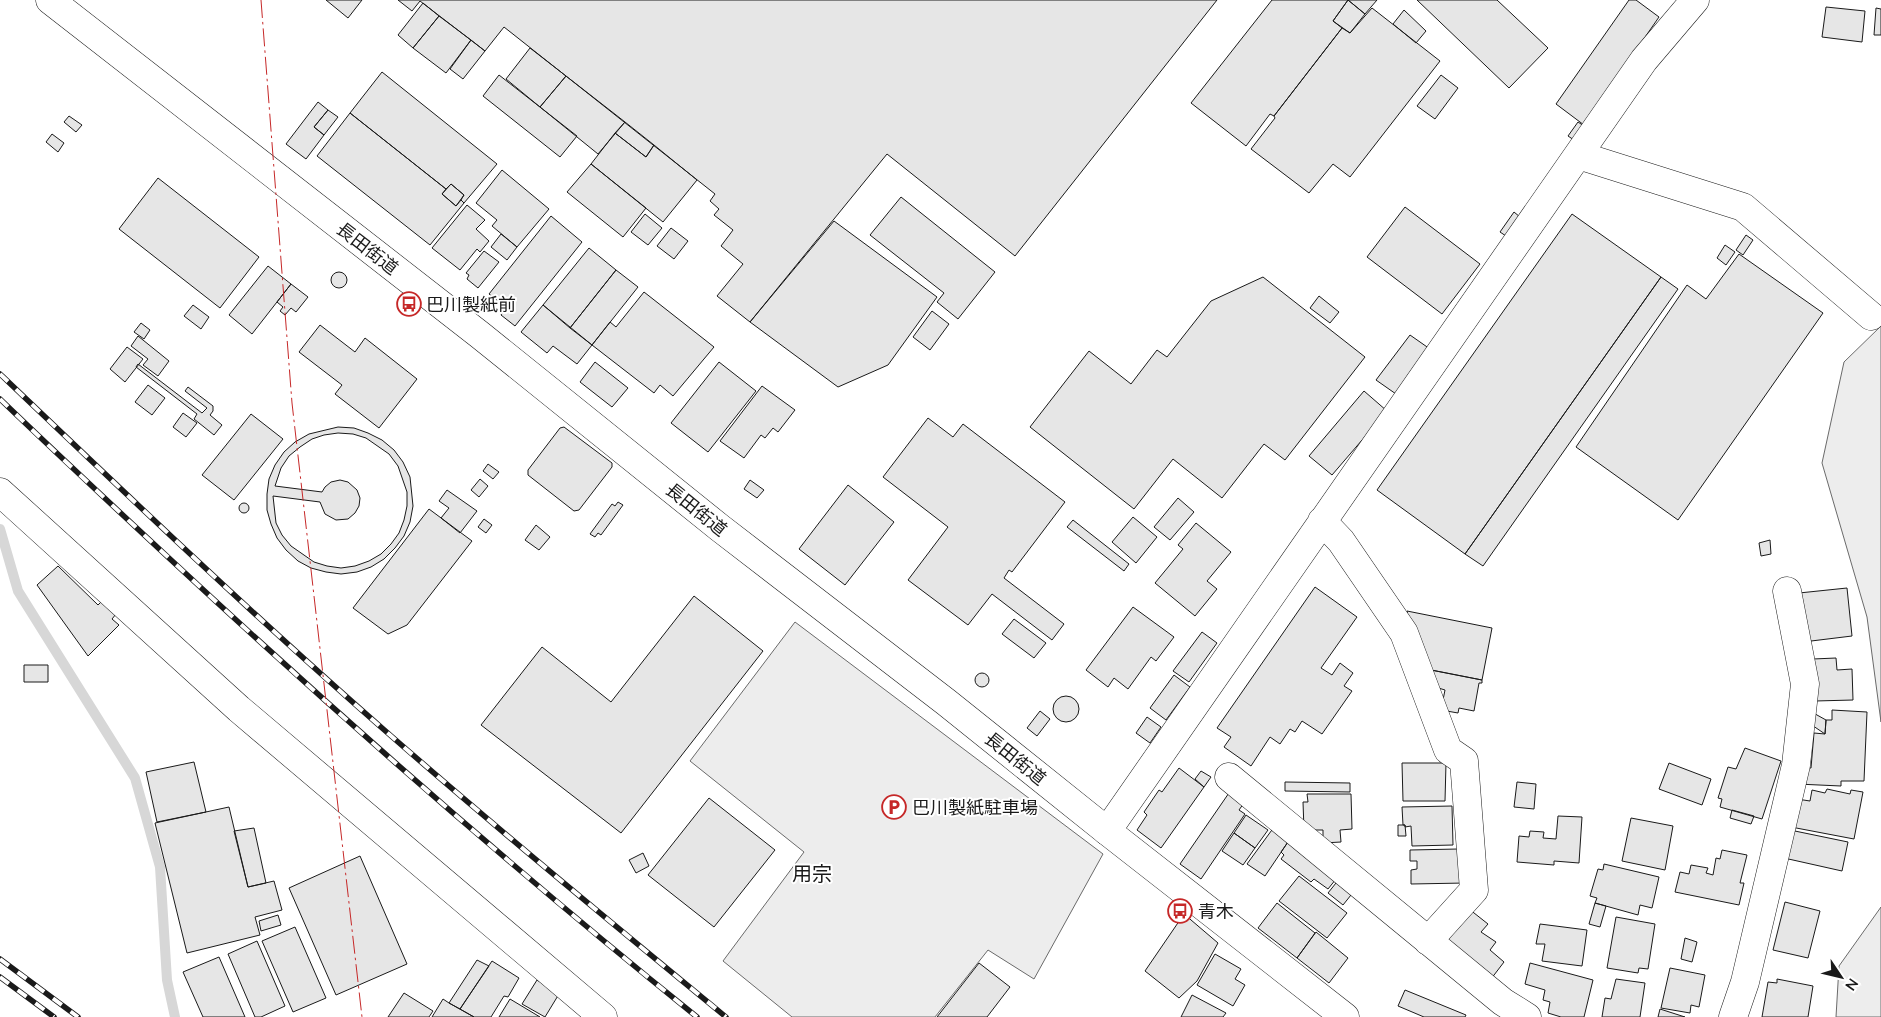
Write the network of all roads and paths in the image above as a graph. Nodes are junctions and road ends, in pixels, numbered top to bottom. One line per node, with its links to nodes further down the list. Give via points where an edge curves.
1 (50, 0): 9 (street, 長田街道)
2 (1697, 3): 3 (street, via 1644,60)
3 (1578, 156): 4 (street, via 1742,207); 6 (street)
4 (1871, 316)
5 (0, 492): 11 (street, via 239,709)
6 (1322, 521): 9 (street); 10 (street, via 1341,541 1404,633 1448,750 1464,761 1474,890)
7 (1787, 591): 14 (street, via 1805,684 1796,765)
8 (1229, 777): 10 (street)
9 (1107, 831): 12 (street, 長田街道)
10 (1428, 941): 13 (street, via 1503,1002)
11 (604, 1017)
12 (1346, 1017)
13 (1527, 1017)
14 (1734, 1017)

